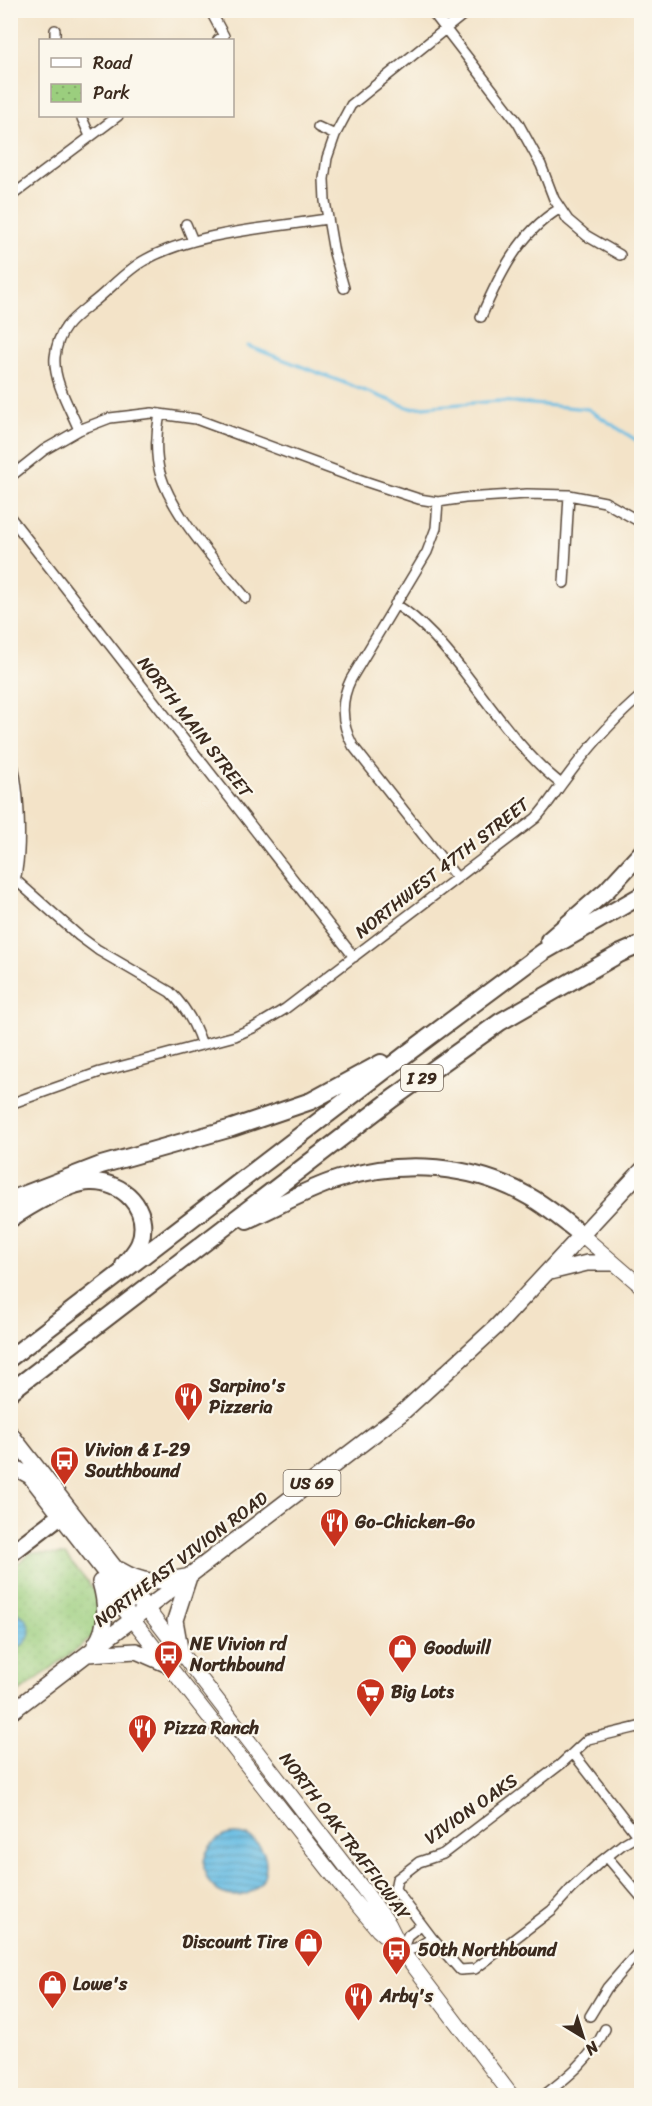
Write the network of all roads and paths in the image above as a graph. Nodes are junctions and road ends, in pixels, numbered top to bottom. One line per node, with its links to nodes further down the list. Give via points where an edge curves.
1 (210, 10): 6 (street)
2 (431, 10): 4 (street)
3 (469, 10): 4 (street)
4 (446, 29): 11 (street, via 351,105); 14 (street, via 518,123)
5 (55, 30): 7 (street)
6 (221, 38)
7 (55, 39)
8 (81, 117): 12 (street)
9 (117, 117): 12 (street)
10 (318, 127): 11 (street)
11 (335, 135): 15 (street, via 324,179)
12 (90, 136): 13 (street)
13 (10, 197)
14 (559, 209): 18 (street, via 577,229); 20 (street, via 523,240 498,278)
15 (327, 219): 17 (street); 19 (street)
16 (186, 224): 17 (street)
17 (192, 241): 22 (street, via 143,261 64,328 58,341 57,376)
18 (620, 255)
19 (344, 288)
20 (481, 317)
21 (160, 414): 22 (street, via 110,418); 25 (street, via 196,418 373,484); 29 (street, via 157,443 163,482 175,506)
22 (79, 430): 23 (street, via 44,450)
23 (10, 477)
24 (569, 495): 25 (street, via 527,494); 27 (street, via 605,502); 28 (street)
25 (438, 502): 30 (street, via 432,540)
26 (10, 517): 42 (street, NORTH MAIN STREET)
27 (642, 523)
28 (564, 583)
29 (246, 598)
30 (395, 604): 33 (street, via 413,615 444,647 523,748); 37 (street, via 348,685 343,720 357,752)
31 (642, 695): 33 (street, NORTHWEST 47TH STREET, via 609,724)
32 (10, 754): 35 (street, via 19,810)
33 (561, 784): 37 (street, NORTHWEST 47TH STREET, via 536,818)
34 (642, 852): 43 (highway, via 607,890)
35 (14, 864): 36 (street)
36 (13, 876): 38 (street); 39 (street)
37 (457, 878): 42 (street, NORTHWEST 47TH STREET)
38 (26, 888): 39 (street); 44 (street, via 98,950 170,992 196,1027)
39 (11, 893)
40 (642, 895): 43 (highway, I 29, via 543,952)
41 (642, 944): 50 (highway, I 29, via 500,1022 392,1099)
42 (354, 957): 44 (street, NORTHWEST 47TH STREET, via 267,1021)
43 (494, 988): 45 (highway, I 29)
44 (202, 1045): 46 (street, NORTHWEST 47TH STREET, via 100,1072)
45 (410, 1052): 48 (highway, via 300,1105 101,1165); 54 (highway, I 29)
46 (10, 1104)
47 (642, 1170): 51 (main road, US 69)
48 (10, 1200)
49 (10, 1219): 54 (highway, via 66,1188 88,1182 120,1189 132,1198 143,1226 136,1251)
50 (217, 1235): 51 (highway, via 339,1179 412,1167 449,1169 494,1179 532,1197); 57 (highway, I 29)
51 (582, 1235): 52 (main road); 53 (main road, NORTHEAST VIVION ROAD / US 69)
52 (612, 1263): 53 (main road, via 587,1263); 55 (main road)
53 (546, 1273): 63 (main road, NORTHEAST VIVION ROAD / US 69, via 496,1327 402,1413)
54 (106, 1286): 56 (highway, I 29)
55 (642, 1287)
56 (10, 1358)
57 (12, 1391)
58 (10, 1433): 62 (main road, NORTH OAK TRAFFICWAY)
59 (10, 1466): 60 (main road, NORTH OAK TRAFFICWAY); 65 (main road, via 30,1476 117,1588)
60 (53, 1521): 61 (highway); 64 (main road, NORTH OAK TRAFFICWAY)
61 (10, 1554)
62 (114, 1566): 63 (main road, via 142,1581); 65 (main road, NORTH OAK TRAFFICWAY)
63 (189, 1577): 65 (main road, NORTHEAST VIVION ROAD / US 69); 68 (main road, via 175,1620)
64 (99, 1578): 66 (main road, NORTH OAK TRAFFICWAY); 67 (main road, via 105,1600 103,1634)
65 (147, 1609): 66 (main road, NORTHEAST VIVION ROAD / US 69); 68 (main road, NORTH OAK TRAFFICWAY)
66 (133, 1620): 67 (main road, NORTHEAST VIVION ROAD / US 69); 69 (main road, NORTH OAK TRAFFICWAY)
67 (88, 1654): 69 (main road, via 136,1651); 70 (main road, NORTHEAST VIVION ROAD / US 69)
68 (182, 1654): 79 (main road, NORTH OAK TRAFFICWAY, via 383,1916)
69 (168, 1665): 79 (main road, NORTH OAK TRAFFICWAY, via 339,1883)
70 (10, 1713)
71 (642, 1726): 72 (street, VIVION OAKS, via 588,1739)
72 (573, 1753): 73 (street); 76 (street, VIVION OAKS, via 443,1854 419,1862 397,1879 395,1889)
73 (640, 1837): 74 (street)
74 (607, 1857): 75 (street); 77 (street, via 552,1910 475,1969 460,1970)
75 (642, 1898)
76 (421, 1925): 77 (street); 79 (street, via 408,1935)
77 (432, 1938): 79 (street)
78 (642, 1948): 80 (street, via 607,1988)
79 (402, 1952): 82 (main road, NORTH OAK TRAFFICWAY)
80 (590, 2016)
81 (605, 2029): 83 (street, via 570,2076)
82 (512, 2096)
83 (543, 2096)

